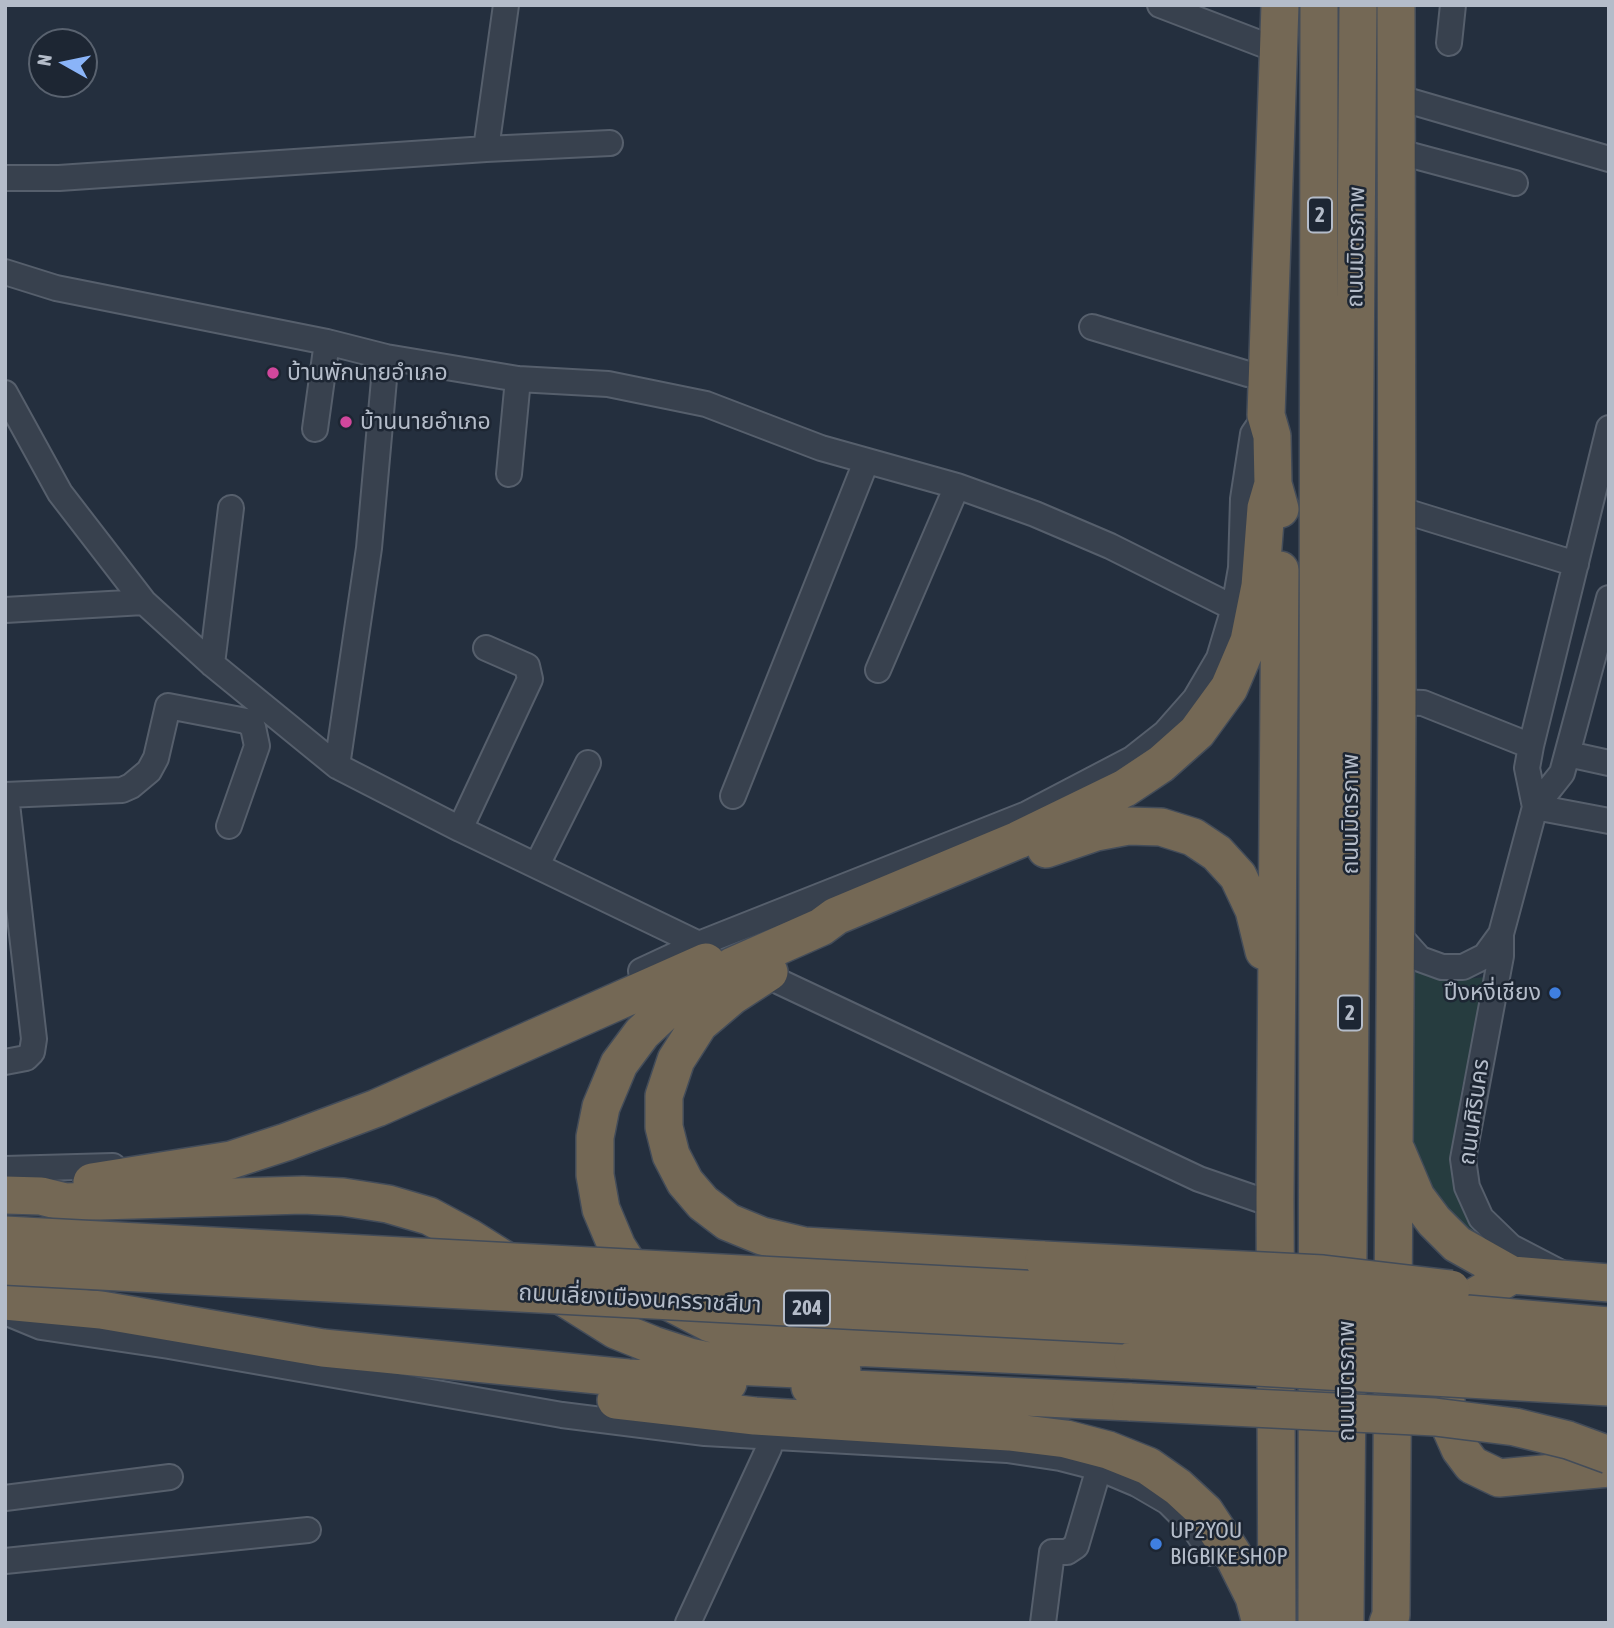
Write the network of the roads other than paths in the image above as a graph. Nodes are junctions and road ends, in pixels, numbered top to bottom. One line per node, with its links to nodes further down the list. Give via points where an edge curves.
1 (506, 5): 12 (street)
2 (1160, 5): 9 (street)
3 (1280, 5): 9 (highway)
4 (1319, 5): 53 (highway, ถนนมิตรภาพ / 2)
5 (1358, 5): 87 (highway, ถนนมิตรภาพ / 2)
6 (1396, 5): 10 (highway)
7 (1453, 5): 8 (street)
8 (1449, 43)
9 (1280, 51): 21 (highway)
10 (1396, 97): 13 (highway); 14 (street)
11 (610, 143): 12 (street)
12 (486, 149): 15 (street)
13 (1396, 152): 16 (street); 32 (highway)
14 (1609, 159)
15 (5, 178)
16 (1515, 183)
17 (5, 272): 19 (street, via 56,288)
18 (1092, 327): 21 (street, via 1248,374)
19 (327, 342): 20 (street); 26 (street)
20 (386, 357): 22 (street); 46 (street, via 369,548)
21 (1267, 375): 24 (highway)
22 (518, 379): 27 (street, via 608,384 706,404); 28 (street)
23 (5, 393): 35 (street, via 60,493)
24 (1266, 415): 29 (highway, via 1272,436); 36 (street, via 1253,434)
25 (1609, 428): 33 (street, ถนนศิรินคร)
26 (315, 429)
27 (866, 462): 30 (street); 48 (street)
28 (509, 474)
29 (1273, 484): 55 (highway, via 1249,641 1229,688 1197,732 1161,764 1096,803); 56 (highway, via 1281,511)
30 (957, 486): 36 (street, via 1110,546); 40 (street)
31 (231, 508): 39 (street)
32 (1395, 508): 33 (street); 41 (highway)
33 (1576, 565): 42 (street, ถนนศิรินคร)
34 (1609, 598): 43 (street, ถนนศิรินคร)
35 (144, 602): 37 (street); 39 (street)
36 (1234, 608): 59 (street, via 1219,658 1195,699 1165,733 1132,759 1027,814)
37 (5, 610)
38 (486, 648): 52 (street, via 527,666 530,679)
39 (212, 664): 46 (street)
40 (878, 670)
41 (1397, 702): 42 (street, via 1423,704); 57 (highway)
42 (1531, 746): 49 (street, ถนนศิรินคร, via 1527,768)
43 (1568, 754): 45 (street); 49 (street, ถนนศิรินคร, via 1562,773)
44 (588, 762): 54 (street)
45 (1609, 763)
46 (337, 766): 52 (street)
47 (6, 795): 51 (street, via 131,786 156,758 168,706 246,720 253,727 257,746); 62 (street, via 34,1039 26,1058)
48 (733, 796)
49 (1535, 807): 50 (street); 58 (street, ถนนศิรินคร)
50 (1609, 821)
51 (229, 826)
52 (460, 829): 54 (street)
53 (1320, 852): 56 (highway); 95 (highway, ถนนมิตรภาพ / 2)
54 (537, 865): 59 (street)
55 (836, 916): 65 (highway, via 816,915 338,1123); 77 (highway, via 733,966 673,1004 642,1033 619,1064 601,1107 595,1175 601,1209 623,1257 636,1277 662,1298 710,1323 757,1337)
56 (1277, 930): 61 (highway)
57 (1394, 930): 58 (street, ถนนศิรินคร, via 1420,959 1442,967 1463,967 1485,956); 63 (highway)
58 (1501, 934): 71 (street, ถนนศิรินคร, via 1501,956 1463,1159 1467,1187 1481,1218 1511,1247)
59 (703, 947): 64 (street, via 282,1128 225,1145 120,1166)
60 (780, 985): 67 (street, via 1199,1179)
61 (1276, 988): 67 (highway); 73 (highway, bridge, via 1254,910 1238,876 1217,853 1193,837 1161,827 1128,826 1096,832 1056,845 769,973 732,996 699,1024 676,1060 664,1096 664,1127 671,1155 703,1203 729,1222 804,1246 1323,1274)
62 (5, 1062)
63 (1392, 1142): 70 (highway, via 1416,1197 1434,1222 1457,1244); 81 (highway)
64 (5, 1169)
65 (160, 1187): 66 (highway, via 65,1185 41,1196); 77 (highway, via 343,1196 429,1216 616,1331 690,1357 733,1366)
66 (5, 1195)
67 (1275, 1200): 94 (highway)
68 (5, 1235): 74 (highway, ถนนเลี่ยงเมืองนครราชสีมา / 204, bridge, via 1405,1309)
69 (5, 1266): 76 (highway, ถนนเลี่ยงเมืองนครราชสีมา / 204, bridge, via 1403,1340)
70 (1512, 1275): 71 (highway); 82 (highway, via 1464,1303 1453,1323 1445,1390 1448,1422 1460,1449 1472,1465 1499,1478)
71 (1591, 1281)
72 (5, 1303): 75 (highway, via 174,1322); 80 (street, via 12,1315 41,1327 562,1415)
73 (1609, 1308)
74 (1609, 1326)
75 (323, 1348): 77 (highway, via 628,1378); 93 (highway, via 349,1358 566,1395 755,1416 1009,1432 1108,1450 1148,1466 1205,1512 1232,1553)
76 (1609, 1359)
77 (1132, 1381): 78 (highway, bridge); 79 (highway, via 1434,1398 1520,1408); 82 (highway, bridge, via 1515,1427 1569,1440)
78 (1609, 1387)
79 (1609, 1433)
80 (769, 1437): 83 (street, via 1007,1450); 90 (street, via 769,1448)
81 (1392, 1450): 87 (highway); 89 (highway)
82 (1604, 1467)
83 (1099, 1468): 91 (street, via 1076,1546 1067,1552 1052,1552); 92 (street, via 1168,1502 1194,1528 1217,1563)
84 (170, 1477): 85 (street)
85 (5, 1498)
86 (308, 1530): 88 (street)
87 (1346, 1537): 96 (highway, ถนนมิตรภาพ / 2)
88 (5, 1561)
89 (1394, 1617)
90 (688, 1623)
91 (1043, 1623)
92 (1245, 1623)
93 (1261, 1623)
94 (1277, 1623)
95 (1317, 1623)
96 (1345, 1623)

